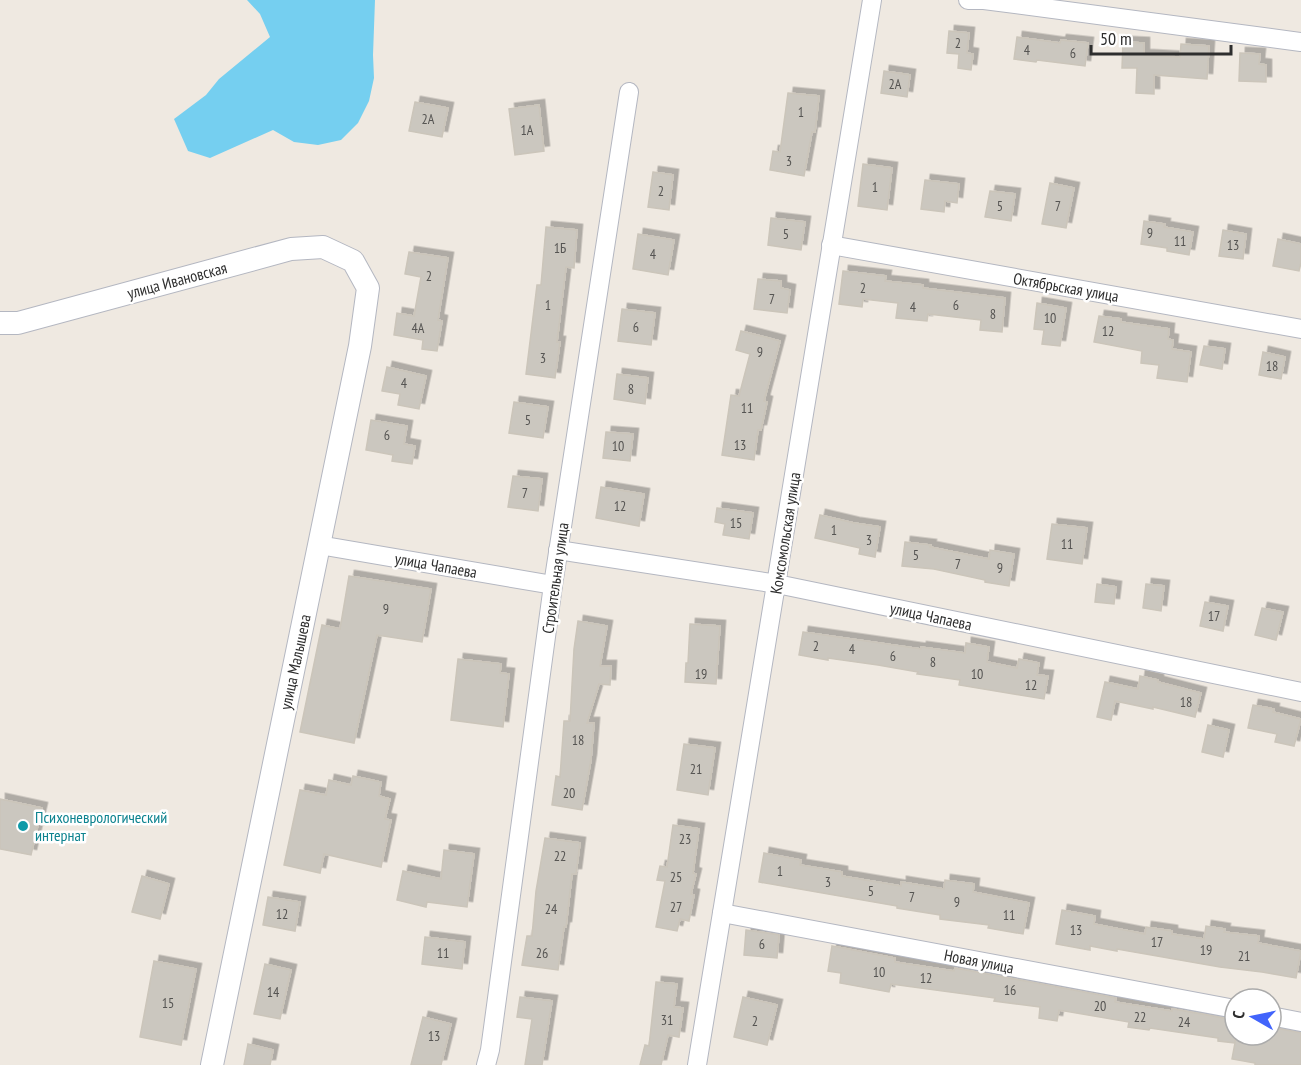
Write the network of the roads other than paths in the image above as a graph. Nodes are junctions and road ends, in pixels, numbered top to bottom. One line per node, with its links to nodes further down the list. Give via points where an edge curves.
1 (872, 0): 5 (street, Комсомольская улица)
2 (968, 0): 3 (street)
3 (1301, 42)
4 (629, 92): 10 (street, Строительная улица)
5 (831, 244): 8 (street, Октябрьская улица); 11 (street, Комсомольская улица)
6 (353, 261): 7 (street, улица Ивановская, via 323,247 291,249 18,323); 9 (street, улица Малышева, via 368,288 360,346)
7 (0, 323)
8 (1301, 329)
9 (319, 545): 12 (street, улица Чапаева); 18 (street, улица Малышева)
10 (558, 550): 11 (street, улица Чапаева); 12 (street, Строительная улица)
11 (777, 584): 13 (street, улица Чапаева); 14 (street, Комсомольская улица)
12 (553, 585): 19 (street, Строительная улица)
13 (1301, 692)
14 (722, 913): 15 (street, Новая улица); 20 (street, Комсомольская улица)
15 (1223, 1007)
16 (1283, 1018): 17 (street)
17 (1301, 1022)
18 (212, 1065)
19 (486, 1065)
20 (697, 1065)

